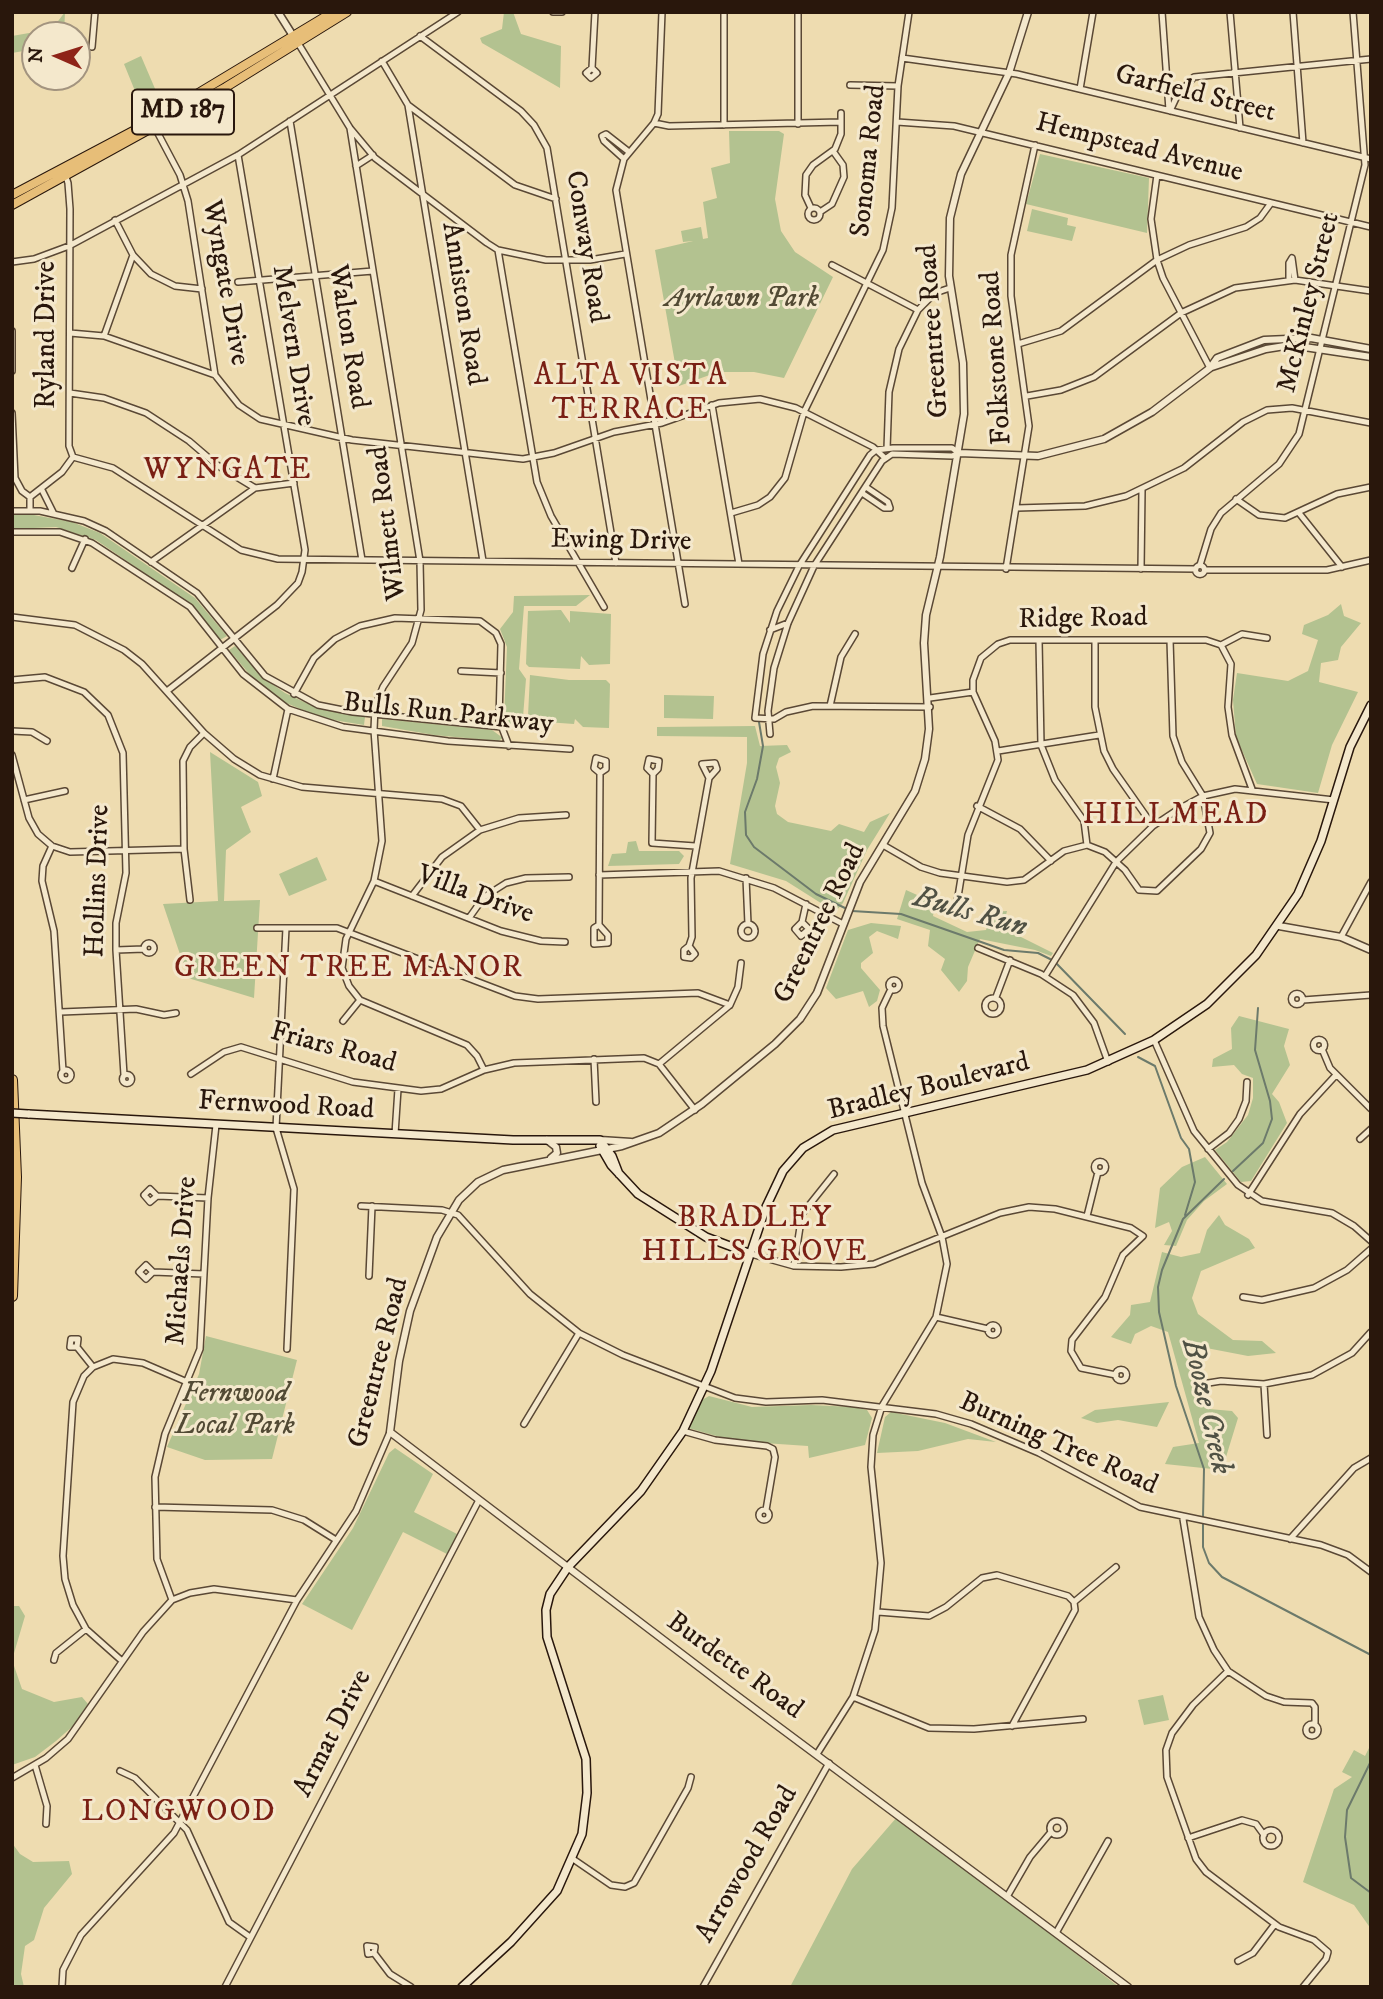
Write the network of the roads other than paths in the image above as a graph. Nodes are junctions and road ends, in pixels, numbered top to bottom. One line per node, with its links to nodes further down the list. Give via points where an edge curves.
1 (95, 12): 21 (street)
2 (278, 12): 20 (street)
3 (333, 12): 20 (main road, MD 187)
4 (347, 12): 20 (main road, MD 187)
5 (458, 12): 19 (street)
6 (553, 12): 7 (street)
7 (562, 12)
8 (595, 12): 27 (street)
9 (662, 12): 40 (street, via 659,104)
10 (724, 12): 43 (street)
11 (798, 12): 42 (street)
12 (909, 12): 22 (street, Sonoma Road)
13 (1028, 12): 29 (street, Greentree Road)
14 (1093, 12): 32 (street)
15 (1162, 12): 35 (street)
16 (1230, 12): 28 (street)
17 (1293, 12): 26 (street)
18 (1353, 12): 25 (street, McKinley Street)
19 (420, 36): 24 (street); 61 (street, Conway Road, via 534,125 547,148)
20 (296, 40): 33 (street); 41 (main road, MD 187)
21 (92, 47)
22 (902, 58): 29 (street, Garfield Street); 31 (street, Sonoma Road)
23 (1371, 59): 25 (street)
24 (382, 61): 33 (street); 34 (street, Anniston Road)
25 (1357, 61): 26 (street); 54 (street, McKinley Street)
26 (1297, 66): 28 (street); 47 (street)
27 (592, 68)
28 (1235, 71): 35 (street, via 1194,77); 45 (street)
29 (1009, 73): 32 (street, Garfield Street); 46 (street, Greentree Road)
30 (850, 85): 31 (street)
31 (898, 86): 39 (street, Sonoma Road)
32 (1080, 89): 35 (street, Garfield Street)
33 (330, 94): 37 (street); 44 (street)
34 (408, 104): 60 (street, Anniston Road); 61 (street, via 515,185)
35 (1170, 111): 45 (street, Garfield Street)
36 (841, 113): 38 (street)
37 (290, 121): 51 (street); 78 (street, Walton Road)
38 (841, 122): 42 (street); 49 (street)
39 (897, 122): 46 (street, Hempstead Avenue, via 939,123); 81 (street, Sonoma Road, via 890,226)
40 (654, 123): 43 (street); 50 (street)
41 (153, 124): 56 (main road, MD 187); 58 (street, Wyngate Drive)
42 (798, 124): 43 (street)
43 (724, 125)
44 (351, 128): 52 (street); 55 (street, Wilmett Road)
45 (1240, 128): 47 (street, Garfield Street)
46 (981, 132): 48 (street, Hempstead Avenue); 83 (street, Greentree Road, via 965,164 952,208)
47 (1303, 143): 54 (street, Garfield Street)
48 (1035, 145): 57 (street, Hempstead Avenue); 92 (street, Folkstone Road, via 1012,256 1011,296)
49 (833, 151): 64 (street, via 806,175 805,195); 65 (street, via 843,165 844,177 831,204)
50 (629, 152): 53 (street); 53 (street, via 606,134 602,136)
51 (238, 155): 58 (street); 79 (street, Melvern Drive)
52 (373, 155): 55 (street); 60 (street)
53 (624, 159): 71 (street, via 616,190)
54 (1368, 159): 67 (street, McKinley Street)
55 (356, 166): 77 (street, Wilmett Road)
56 (64, 172): 59 (main road, MD 187); 63 (main road, MD 187); 69 (street, Ryland Drive)
57 (1157, 175): 62 (street, Hempstead Avenue); 73 (street, via 1151,219)
58 (183, 183): 66 (street); 84 (street, Wyngate Drive)
59 (12, 195)
60 (423, 195): 70 (street); 115 (street, Anniston Road)
61 (556, 199): 74 (street, Conway Road)
62 (1271, 203): 67 (street, Hempstead Avenue); 73 (street, via 1246,227 1189,244)
63 (12, 205)
64 (811, 208): 65 (street); 65 (street, via 811,219 818,218)
65 (820, 212)
66 (115, 220): 69 (street); 72 (street)
67 (1352, 222): 68 (street, Hempstead Avenue); 82 (street, McKinley Street)
68 (1371, 226)
69 (69, 246): 75 (street); 89 (street, Ryland Drive)
70 (498, 250): 74 (street); 119 (street)
71 (625, 254): 74 (street); 106 (street)
72 (133, 255): 84 (street, via 166,283); 90 (street)
73 (1157, 260): 87 (street); 92 (street, via 1061,331)
74 (566, 261): 109 (street, Conway Road)
75 (12, 262)
76 (832, 265): 81 (street)
77 (373, 271): 78 (street); 111 (street, Wilmett Road)
78 (315, 274): 79 (street); 108 (street, Walton Road)
79 (259, 278): 80 (street); 107 (street, Melvern Drive)
80 (238, 282)
81 (866, 283): 86 (street); 104 (street, Sonoma Road)
82 (1336, 284): 85 (street); 87 (street, via 1292,280 1235,288); 91 (street, McKinley Street)
83 (950, 288): 86 (street, via 935,293); 114 (street, Greentree Road, via 964,379)
84 (202, 289): 98 (street, Wyngate Drive)
85 (1371, 290)
86 (918, 310): 112 (street, via 891,376)
87 (1181, 313): 96 (street); 100 (street, via 1094,377 1061,390)
88 (12, 331): 97 (street)
89 (69, 333): 90 (street); 99 (street, Ryland Drive)
90 (104, 336): 98 (street)
91 (1322, 340): 93 (street, McKinley Street); 94 (street); 96 (street, via 1264,340 1217,358)
92 (1018, 344): 100 (street, Folkstone Road)
93 (1321, 348): 95 (street); 96 (street, via 1278,346); 102 (street, McKinley Street)
94 (1371, 349)
95 (1371, 357)
96 (1210, 368): 118 (street, via 1116,434 1074,449)
97 (12, 371)
98 (215, 375): 107 (street, Wyngate Drive, via 249,412)
99 (69, 393): 117 (street, Ryland Drive); 122 (street, via 104,398 146,413)
100 (1027, 396): 118 (street, Folkstone Road)
101 (712, 405): 104 (street, Wyngate Drive, via 760,399); 106 (street, Wyngate Drive); 131 (street)
102 (1306, 410): 105 (street); 125 (street, via 1278,408 1255,414 1184,468); 127 (street, McKinley Street, via 1288,454)
103 (12, 412): 110 (street)
104 (804, 412): 113 (street, Wyngate Drive); 131 (street, Sonoma Road, via 789,469 778,489 758,505)
105 (1371, 423)
106 (654, 424): 109 (street, Wyngate Drive); 145 (street)
107 (283, 426): 108 (street, Wyngate Drive); 120 (street, Melvern Drive)
108 (342, 437): 111 (street, Wyngate Drive); 138 (street, Walton Road)
109 (595, 438): 119 (street, Wyngate Drive); 144 (street, Conway Road)
110 (13, 444): 126 (street, via 15,478)
111 (402, 446): 115 (street, Wyngate Drive); 140 (street, Wilmett Road)
112 (887, 448): 113 (street); 114 (street, via 953,448); 116 (street)
113 (876, 450): 116 (street, Wyngate Drive); 147 (street)
114 (959, 453): 116 (street); 118 (street); 151 (street, Greentree Road)
115 (466, 454): 119 (street, Wyngate Drive); 141 (street, Anniston Road)
116 (888, 456): 124 (street)
117 (73, 457): 123 (street); 134 (street, Ewing Drive, via 122,472)
118 (1026, 457): 128 (street, Folkstone Road)
119 (533, 458): 143 (street, via 544,502)
120 (294, 483): 122 (street); 137 (street, Melvern Drive)
121 (1371, 487): 132 (street, via 1337,494)
122 (255, 488): 134 (street)
123 (42, 490): 126 (street); 133 (street)
124 (864, 490): 124 (street, via 884,508 890,508 888,502); 148 (street)
125 (1142, 490): 128 (street, via 1085,506); 154 (street)
126 (30, 497): 129 (street)
127 (1236, 499): 132 (street, via 1271,518); 152 (street, McKinley Street, via 1211,529)
128 (1017, 508): 153 (street, Folkstone Road)
129 (30, 509): 130 (street, Bulls Run Parkway); 133 (street, Bulls Run Parkway)
130 (12, 511)
131 (731, 513): 146 (street)
132 (1299, 513): 149 (street)
133 (54, 514): 142 (street, Bulls Run Parkway, via 106,531)
134 (201, 525): 137 (street, Ewing Drive, via 241,550); 142 (street)
135 (12, 533): 136 (street, Bulls Run Parkway, via 60,532)
136 (85, 539): 150 (street); 168 (street, Bulls Run Parkway, via 190,607)
137 (304, 560): 138 (street, Ewing Drive); 162 (street, via 292,590)
138 (362, 560): 140 (street, Ewing Drive)
139 (1371, 560): 149 (street, Ewing Drive)
140 (421, 561): 141 (street, Ewing Drive); 158 (street, Wilmett Road)
141 (483, 561): 143 (street, Ewing Drive)
142 (151, 562): 162 (street, Bulls Run Parkway, via 197,593)
143 (578, 563): 144 (street, Ewing Drive); 156 (street)
144 (616, 563): 145 (street, Ewing Drive)
145 (678, 564): 146 (street, Ewing Drive); 155 (street)
146 (738, 564): 147 (street, Ewing Drive)
147 (799, 566): 148 (street, Ewing Drive); 160 (street)
148 (814, 566): 151 (street, Ewing Drive); 159 (street)
149 (1342, 567): 152 (street, Ewing Drive)
150 (72, 568)
151 (938, 568): 153 (street, Ewing Drive); 175 (street, Greentree Road, via 925,634)
152 (1200, 568): 154 (street, Ewing Drive)
153 (1006, 569): 154 (street, Ewing Drive)
154 (1141, 569)
155 (685, 604)
156 (604, 607)
157 (12, 617): 172 (street, via 54,620 99,635 142,664)
158 (419, 619): 170 (street, via 472,619 490,627 501,644); 174 (street, via 378,620 335,639 314,658); 180 (street, Wilmett Road, via 412,643 383,687)
159 (788, 623): 160 (street); 181 (street, via 774,668)
160 (770, 629): 181 (street, via 754,718)
161 (855, 634): 177 (street, via 841,657)
162 (234, 638): 168 (street); 174 (street, Bulls Run Parkway, via 265,676)
163 (1267, 638): 167 (street, via 1242,634)
164 (1039, 640): 165 (street, Ridge Road); 173 (street, Ridge Road, via 1010,640 989,649 975,668); 189 (street)
165 (1095, 640): 166 (street, Ridge Road); 187 (street)
166 (1170, 640): 167 (street, Ridge Road, via 1206,640); 201 (street, via 1172,736)
167 (1221, 645): 198 (street, via 1231,663 1228,707 1232,735)
168 (220, 648): 172 (street); 179 (street, Bulls Run Parkway, via 243,674)
169 (461, 671): 170 (street)
170 (501, 673): 182 (street)
171 (12, 680): 213 (street, Hollins Drive, via 45,677 69,684 108,715 123,753)
172 (167, 691): 185 (street)
173 (973, 692): 175 (street); 192 (street)
174 (295, 694): 180 (street, Bulls Run Parkway, via 318,705)
175 (930, 698): 178 (street, Greentree Road)
176 (1371, 705): 203 (main road, Bradley Boulevard, via 1350,747)
177 (830, 706): 178 (street); 181 (street, via 800,708)
178 (930, 707): 208 (street, Greentree Road, via 927,751 918,783)
179 (288, 709): 183 (street, Bulls Run Parkway, via 324,723); 197 (street)
180 (374, 714): 182 (street, Bulls Run Parkway); 183 (street, Wilmett Road)
181 (768, 719): 186 (street)
182 (502, 727): 190 (street)
183 (374, 730): 190 (street, Bulls Run Parkway); 200 (street, Wilmett Road)
184 (12, 731): 188 (street, via 32,732)
185 (204, 733): 197 (street, via 233,759); 212 (street, via 183,761)
186 (770, 734)
187 (1099, 735): 189 (street); 206 (street, via 1113,769)
188 (47, 741)
189 (1041, 745): 192 (street); 209 (street, via 1055,780 1084,821)
190 (509, 746): 191 (street, Bulls Run Parkway)
191 (570, 749)
192 (998, 751): 204 (street, via 997,770)
193 (12, 755): 202 (street)
194 (600, 773): 217 (street)
195 (653, 774): 211 (street, via 652,843)
196 (709, 778): 211 (street)
197 (273, 779): 200 (street, via 302,787)
198 (1252, 789): 201 (street); 203 (street)
199 (65, 791): 202 (street)
200 (380, 794): 207 (street, via 452,802 468,812); 221 (street, Wilmett Road, via 382,841)
201 (1203, 796): 206 (street); 215 (street, via 1210,825 1206,843 1157,891 1139,890)
202 (24, 800): 210 (street, via 33,827)
203 (1334, 800): 232 (main road, Bradley Boulevard, via 1313,862)
204 (977, 806): 214 (street, via 1020,829); 219 (street)
205 (566, 815): 207 (street, via 519,818)
206 (1153, 826): 215 (street)
207 (481, 830): 223 (street, via 442,857)
208 (883, 845): 219 (street, via 920,867); 230 (street, Greentree Road, via 864,874)
209 (1087, 845): 214 (street, via 1071,848); 215 (street)
210 (52, 846): 213 (street, via 70,852); 253 (street, via 42,881 54,931)
211 (695, 846): 216 (street)
212 (184, 849): 213 (street); 224 (street)
213 (126, 851): 241 (street, Hollins Drive)
214 (1051, 861): 219 (street, via 1017,882)
215 (1116, 862): 245 (street)
216 (693, 870): 217 (street); 220 (street); 238 (street)
217 (599, 875): 231 (street)
218 (569, 877): 227 (street, via 506,883 484,897)
219 (961, 877): 226 (street)
220 (746, 878): 225 (street); 229 (street)
221 (374, 881): 223 (street, Villa Drive); 235 (street, Wilmett Road)
222 (1371, 882): 236 (street)
223 (412, 896): 227 (street, Villa Drive)
224 (190, 900)
225 (806, 904): 228 (street); 230 (street)
226 (956, 909)
227 (469, 918): 237 (street, Villa Drive, via 523,938)
228 (802, 922)
229 (748, 924)
230 (843, 924): 272 (street, Greentree Road, via 822,984 800,1018)
231 (599, 925)
232 (1279, 926): 236 (street); 256 (main road, Bradley Boulevard, via 1222,992)
233 (286, 928): 234 (street); 235 (street, via 329,926); 258 (street)
234 (257, 929)
235 (349, 932): 249 (street, Wilmett Road, via 342,968); 251 (street, via 515,996 698,993)
236 (1341, 937): 242 (street)
237 (565, 942)
238 (689, 946)
239 (978, 948): 243 (street)
240 (144, 949): 241 (street)
241 (116, 950): 252 (street, Hollins Drive)
242 (1371, 950)
243 (1010, 960): 245 (street); 248 (street)
244 (741, 963): 251 (street)
245 (1045, 976): 260 (street, via 1086,1009)
246 (891, 989): 273 (street, via 882,1008 883,1026)
247 (1371, 995): 250 (street)
248 (996, 998)
249 (360, 1000): 255 (street); 262 (street, via 467,1045)
250 (1303, 1000)
251 (730, 1005): 261 (street)
252 (118, 1010): 253 (street); 254 (street); 265 (street, Hollins Drive)
253 (61, 1012): 263 (street)
254 (176, 1013)
255 (343, 1021)
256 (1154, 1040): 260 (main road, Bradley Boulevard); 284 (street, via 1192,1126)
257 (1322, 1049): 266 (street)
258 (279, 1058): 264 (street, Friars Road, via 247,1048 230,1049); 269 (street, Friars Road, via 352,1082); 276 (street)
259 (594, 1059): 261 (street, Friars Road, via 644,1058); 262 (street, Friars Road, via 514,1063); 270 (street)
260 (1108, 1062): 273 (main road, Bradley Boulevard, via 1042,1082)
261 (659, 1064): 272 (street)
262 (484, 1070): 269 (street, Friars Road, via 441,1089)
263 (63, 1071)
264 (191, 1074)
265 (124, 1075)
266 (1336, 1075): 271 (street); 289 (street, via 1300,1114)
267 (12, 1080): 304 (highway, via 16,1200)
268 (1247, 1082): 284 (street, via 1239,1119)
269 (398, 1089): 278 (street)
270 (596, 1102)
271 (1371, 1109)
272 (695, 1110): 283 (street, Greentree Road, via 659,1133)
273 (904, 1111): 296 (street, via 922,1184); 299 (main road, Bradley Boulevard, via 833,1130 797,1154 775,1183)
274 (12, 1114): 275 (main road, Fernwood Road, bridge)
275 (216, 1125): 276 (main road, Fernwood Road); 291 (street, Michaels Drive)
276 (276, 1128): 278 (main road, Fernwood Road); 311 (street, via 294,1189)
277 (1371, 1129): 279 (street)
278 (395, 1134): 280 (main road, Fernwood Road)
279 (1360, 1139)
280 (547, 1140): 281 (main road, Fernwood Road); 286 (street, via 557,1151)
281 (558, 1140): 282 (main road, Fernwood Road); 285 (main road, Fernwood Road, via 596,1144)
282 (600, 1140): 283 (street); 285 (main road)
283 (632, 1143): 285 (street, Greentree Road)
284 (1208, 1149): 289 (street)
285 (606, 1150): 286 (street, Greentree Road); 299 (main road, via 619,1174 638,1194 706,1237)
286 (550, 1159): 294 (street, Greentree Road, via 485,1177 465,1192)
287 (1098, 1172): 295 (street)
288 (834, 1174): 300 (street, via 802,1214)
289 (1248, 1195): 297 (street, via 1332,1213)
290 (157, 1196): 291 (street)
291 (208, 1198): 302 (street, Michaels Drive)
292 (361, 1206): 293 (street)
293 (372, 1206): 294 (street); 303 (street)
294 (450, 1212): 309 (street, Burning Tree Road, via 458,1215 530,1294); 321 (street, Greentree Road, via 410,1311)
295 (1087, 1216): 296 (street, via 1022,1208); 313 (street, via 1143,1236 1123,1255 1105,1297 1072,1340 1071,1351 1082,1368)
296 (942, 1237): 300 (street, via 874,1264); 306 (street, via 947,1264)
297 (1371, 1241)
298 (1371, 1249): 305 (street, via 1347,1270 1314,1288 1262,1300)
299 (751, 1254): 300 (street); 317 (main road, Bradley Boulevard)
300 (794, 1266)
301 (153, 1272): 302 (street)
302 (204, 1274): 314 (street, Michaels Drive, via 200,1349)
303 (369, 1276)
304 (12, 1296)
305 (1243, 1297)
306 (936, 1317): 307 (street); 318 (street)
307 (988, 1329)
308 (1371, 1332): 316 (street, via 1352,1353 1327,1369 1297,1380)
309 (579, 1333): 317 (street, Burning Tree Road, via 623,1356); 319 (street)
310 (77, 1347): 312 (street)
311 (287, 1349)
312 (93, 1367): 314 (street, via 129,1359); 337 (street, via 80,1382 73,1402 63,1556 69,1594)
313 (1116, 1375)
314 (187, 1382): 325 (street, Michaels Drive, via 159,1453)
315 (1202, 1384): 316 (street)
316 (1264, 1384): 322 (street)
317 (705, 1387): 318 (street, Burning Tree Road, via 755,1401); 320 (main road, Bradley Boulevard)
318 (883, 1406): 327 (street, Burning Tree Road, via 971,1424 1039,1453 1140,1507); 336 (street, via 871,1459 881,1563)
319 (524, 1424)
320 (683, 1431): 326 (street, via 773,1449); 330 (main road, Bradley Boulevard, via 636,1497)
321 (390, 1432): 324 (street, Burdette Road); 329 (street, Greentree Road, via 356,1511)
322 (1267, 1436)
323 (1371, 1458): 328 (street, via 1354,1468)
324 (479, 1500): 330 (street, Burdette Road); 361 (street, Armat Drive)
325 (155, 1507): 329 (street, via 272,1510 304,1520); 333 (street, Michaels Drive, via 157,1559)
326 (766, 1510)
327 (1183, 1518): 328 (street, Burning Tree Road); 340 (street, via 1199,1617)
328 (1290, 1539): 332 (street, Burning Tree Road, via 1336,1549)
329 (336, 1540): 334 (street, Greentree Road)
330 (568, 1567): 345 (street, Burdette Road); 357 (main road, Bradley Boulevard, via 553,1589 546,1616 550,1648 586,1759 587,1802)
331 (1116, 1567): 335 (street)
332 (1371, 1572)
333 (172, 1600): 334 (street, via 214,1589); 339 (street)
334 (297, 1600): 351 (street, Greentree Road)
335 (1074, 1602): 336 (street, via 1068,1596 997,1576 982,1578 929,1616); 344 (street, via 1075,1610)
336 (878, 1612): 341 (street)
337 (86, 1629): 338 (street, via 56,1653); 339 (street)
338 (54, 1660)
339 (122, 1661): 347 (street, via 81,1724)
340 (1228, 1671): 343 (street, via 1279,1701 1312,1703); 355 (street, via 1178,1724 1166,1749 1167,1777)
341 (853, 1697): 344 (street, via 929,1728); 345 (street)
342 (1083, 1719): 344 (street)
343 (1315, 1724)
344 (1012, 1726)
345 (817, 1754): 346 (street, Burdette Road)
346 (829, 1763): 358 (street, Burdette Road); 368 (street, Arrowood Road)
347 (36, 1765): 350 (street); 352 (street, via 47,1806)
348 (120, 1771): 351 (street, via 135,1778)
349 (691, 1777): 357 (street, via 634,1883 611,1885)
350 (12, 1778)
351 (179, 1821): 361 (street, via 192,1839 229,1922); 364 (street, Greentree Road, via 174,1833 81,1935 63,1970)
352 (46, 1824)
353 (1051, 1832): 358 (street)
354 (1264, 1835): 355 (street, via 1256,1824 1242,1820)
355 (1188, 1838): 359 (street, via 1206,1872)
356 (1108, 1841): 360 (street)
357 (573, 1859): 367 (main road, Bradley Boulevard, via 557,1891 539,1913)
358 (1008, 1895): 360 (street, Burdette Road)
359 (1275, 1924): 363 (street, via 1253,1953); 370 (street, via 1314,1940 1328,1952)
360 (1056, 1933): 369 (street, Burdette Road)
361 (250, 1937): 365 (street, Armat Drive)
362 (374, 1953): 366 (street, via 390,1973)
363 (1238, 1961)
364 (62, 1987)
365 (225, 1987)
366 (411, 1987)
367 (462, 1987)
368 (702, 1987)
369 (1128, 1987)
370 (1303, 1987)

